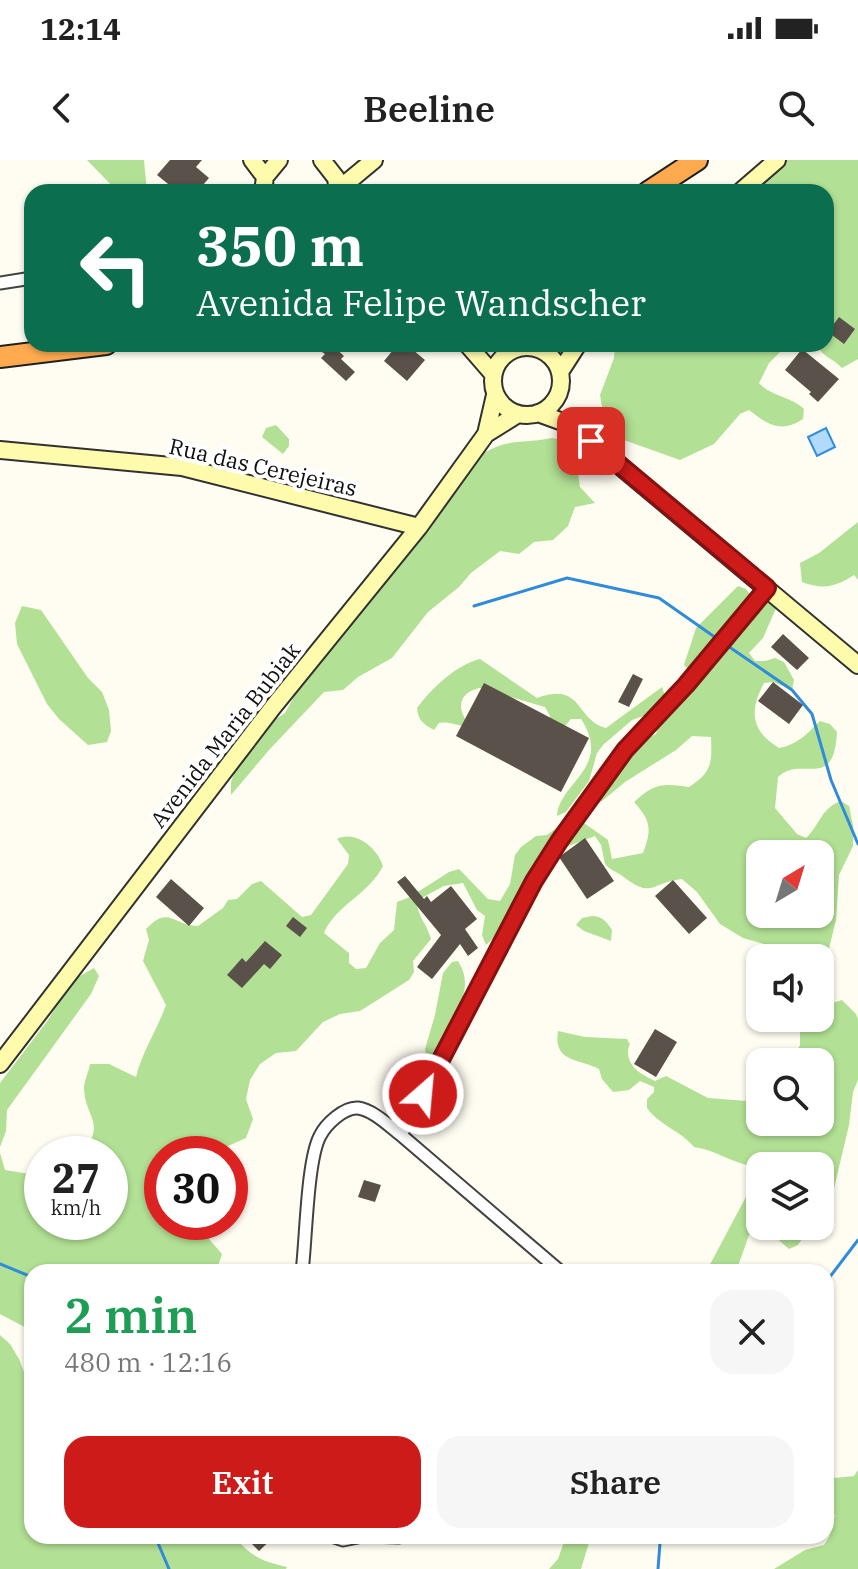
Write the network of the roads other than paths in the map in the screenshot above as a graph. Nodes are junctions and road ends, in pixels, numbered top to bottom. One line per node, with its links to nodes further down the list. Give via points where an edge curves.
1 (252, 160): 7 (street)
2 (279, 160): 8 (street)
3 (322, 160): 9 (street)
4 (374, 160): 10 (street)
5 (697, 160): 11 (highway)
6 (777, 160): 12 (street)
7 (264, 184)
8 (265, 184)
9 (337, 184)
10 (346, 184)
11 (660, 184)
12 (749, 184)
13 (24, 279): 14 (street)
14 (0, 283)
15 (41, 352): 20 (highway)
16 (474, 352): 22 (street)
17 (507, 352): 22 (street)
18 (544, 352): 21 (street)
19 (573, 352): 21 (street)
20 (0, 357)
21 (560, 372): 23 (street)
22 (493, 374): 24 (street)
23 (559, 392): 25 (street); 27 (street)
24 (495, 395): 26 (street); 28 (street, Avenida Maria Bubiak)
25 (538, 413): 26 (street); 27 (street)
26 (518, 414): 28 (street, Avenida Maria Bubiak)
27 (571, 425): 31 (street)
28 (486, 434): 30 (street, Avenida Maria Bubiak)
29 (0, 450): 30 (street, Rua das Cerejeiras, via 182,467)
30 (419, 527): 33 (street, Avenida Maria Bubiak, via 273,707)
31 (767, 588): 32 (street); 34 (street, via 625,750 560,840)
32 (858, 665)
33 (0, 1064)
34 (401, 1135): 35 (street, via 357,1108 335,1118 320,1136); 36 (street)
35 (303, 1264)
36 (551, 1264)

